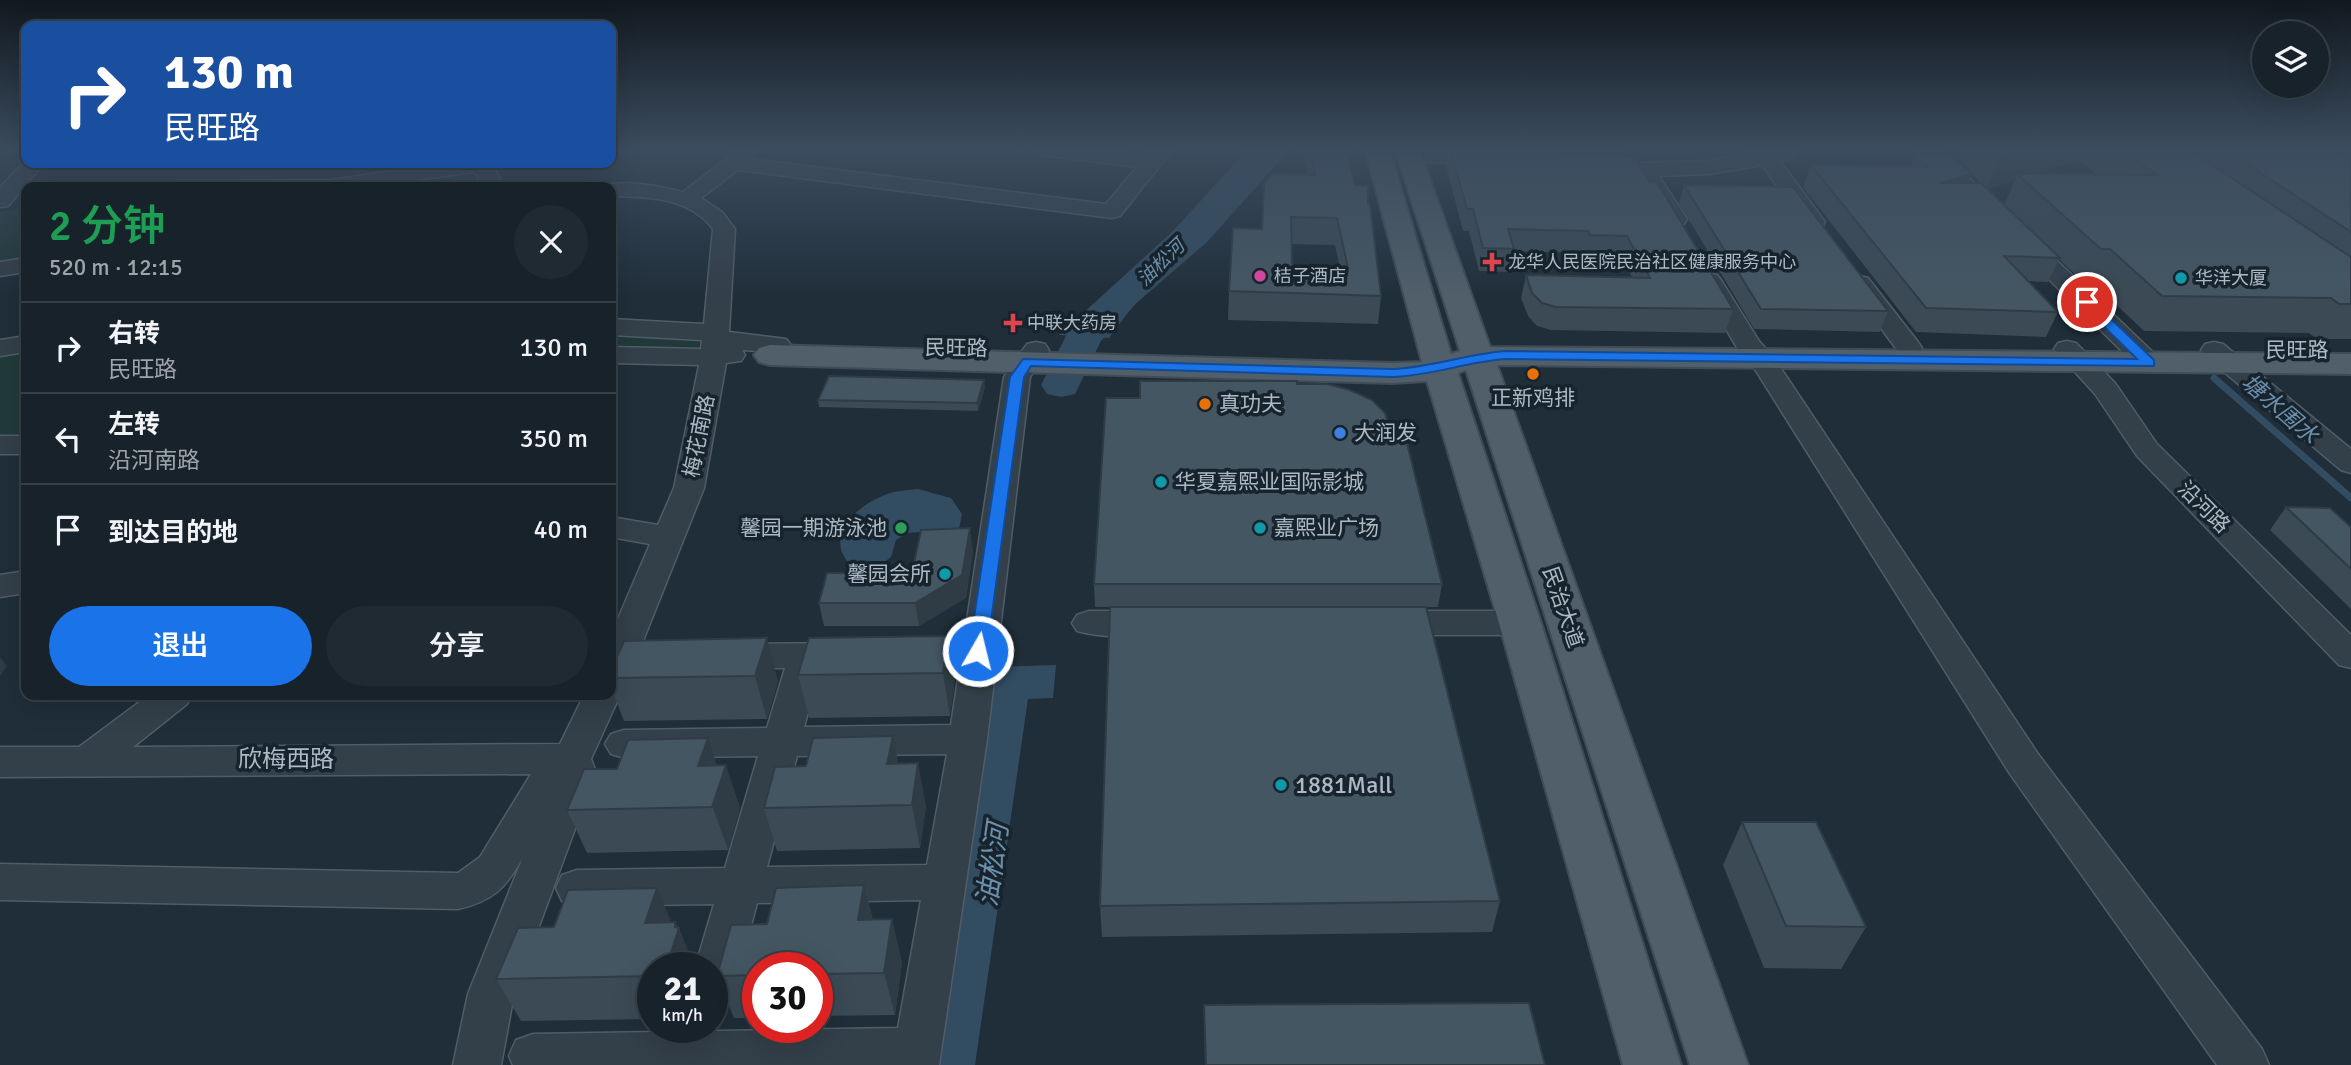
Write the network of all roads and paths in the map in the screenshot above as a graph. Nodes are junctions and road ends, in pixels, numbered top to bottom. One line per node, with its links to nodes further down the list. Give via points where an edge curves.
1 (687, 199): 19 (street, 梅花南路, via 724,229)
2 (1015, 199): 3 (street, via 1112,211)
3 (1122, 199)
4 (1396, 199): 30 (main road, 民治大道)
5 (1419, 199): 30 (main road, 民治大道)
6 (1663, 199): 11 (street)
7 (1803, 199): 12 (street)
8 (21, 206): 9 (street)
9 (0, 209)
10 (2007, 226): 28 (street)
11 (1688, 240)
12 (1831, 244)
13 (1699, 262): 24 (street)
14 (1847, 265): 21 (street)
15 (21, 266): 16 (street)
16 (0, 269)
17 (616, 327): 19 (street, 民旺路, via 702,331)
18 (21, 345): 20 (street)
19 (714, 346): 22 (street, 民旺路); 25 (street, 民旺路); 36 (street, 梅花南路, via 696,459)
20 (0, 348)
21 (1909, 348): 24 (main road, 民旺路); 27 (main road, 民旺路)
22 (773, 349): 26 (main road, 民旺路)
23 (2351, 351): 29 (main road, 民旺路)
24 (1755, 352): 27 (main road, 民旺路); 30 (main road, 民旺路); 70 (street, via 2024,764)
25 (616, 355)
26 (1037, 356): 30 (main road, 民旺路, via 1392,373); 52 (street, via 1017,377 965,651)
27 (2073, 356): 28 (main road, 民旺路); 46 (street, 沿河路, via 2105,389 2147,450)
28 (2142, 356): 29 (main road, 民旺路)
29 (2223, 356): 31 (main road, 民旺路); 34 (street)
30 (1458, 358): 42 (main road, 民治大道); 69 (main road, 民治大道)
31 (2351, 364)
32 (0, 445): 33 (street)
33 (21, 445)
34 (2351, 464)
35 (616, 528): 36 (street)
36 (668, 537): 48 (street, 梅花南路)
37 (21, 583): 38 (street)
38 (0, 586)
39 (1089, 623): 40 (street)
40 (1184, 623)
41 (1362, 623): 42 (street)
42 (1520, 623): 68 (main road, 民治大道)
43 (885, 654): 45 (street)
44 (697, 656): 45 (street)
45 (806, 656): 53 (street)
46 (2351, 656)
47 (656, 657): 49 (street)
48 (616, 664)
49 (616, 666)
50 (167, 700): 57 (street)
51 (600, 700): 55 (street)
52 (968, 739): 53 (street); 59 (street)
53 (782, 741): 54 (street); 60 (street)
54 (624, 744)
55 (572, 759): 57 (street, 欣梅西路); 58 (street, via 552,772 502,859 472,888); 67 (street, via 577,772 491,994)
56 (0, 762): 57 (street, 欣梅西路)
57 (85, 763)
58 (0, 882)
59 (945, 882): 60 (street); 66 (street)
60 (740, 886): 61 (street); 62 (street)
61 (577, 888)
62 (722, 952)
63 (675, 1043): 65 (street)
64 (723, 1043): 66 (street)
65 (533, 1056)
66 (916, 1058)
67 (477, 1065)
68 (1652, 1065)
69 (1719, 1065)
70 (2245, 1065)

